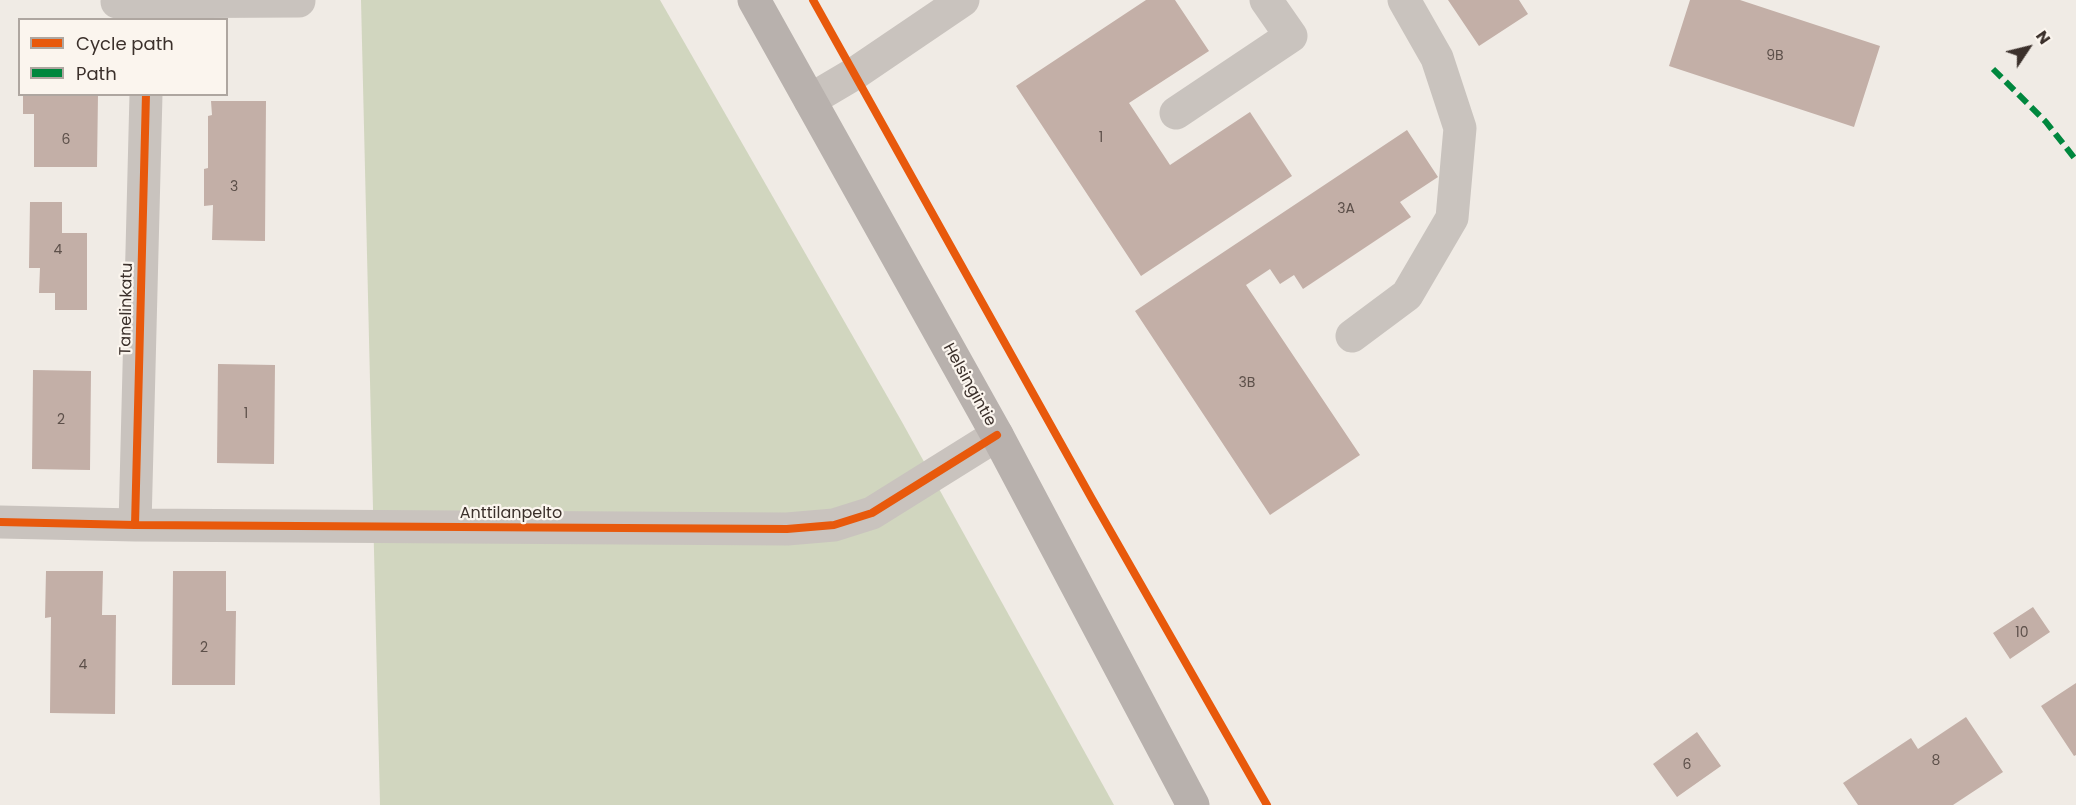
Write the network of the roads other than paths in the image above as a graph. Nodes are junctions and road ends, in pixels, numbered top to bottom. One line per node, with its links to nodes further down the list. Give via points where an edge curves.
1 (299, 0): 6 (street)
2 (754, 0): 8 (main road, Helsingintie)
3 (963, 0): 8 (street)
4 (1266, 0): 9 (street, via 1291,36)
5 (1404, 0): 10 (street, via 1437,58 1460,128 1452,218 1407,295)
6 (118, 7)
7 (146, 96): 13 (street, Tanelinkatu)
8 (810, 100): 11 (main road, Helsingintie)
9 (1176, 113)
10 (1352, 336)
11 (997, 435): 13 (street, Anttilanpelto, via 872,513 834,525 787,529); 14 (main road, Helsingintie)
12 (0, 522): 13 (street, Anttilanpelto)
13 (135, 525)
14 (1193, 805)

